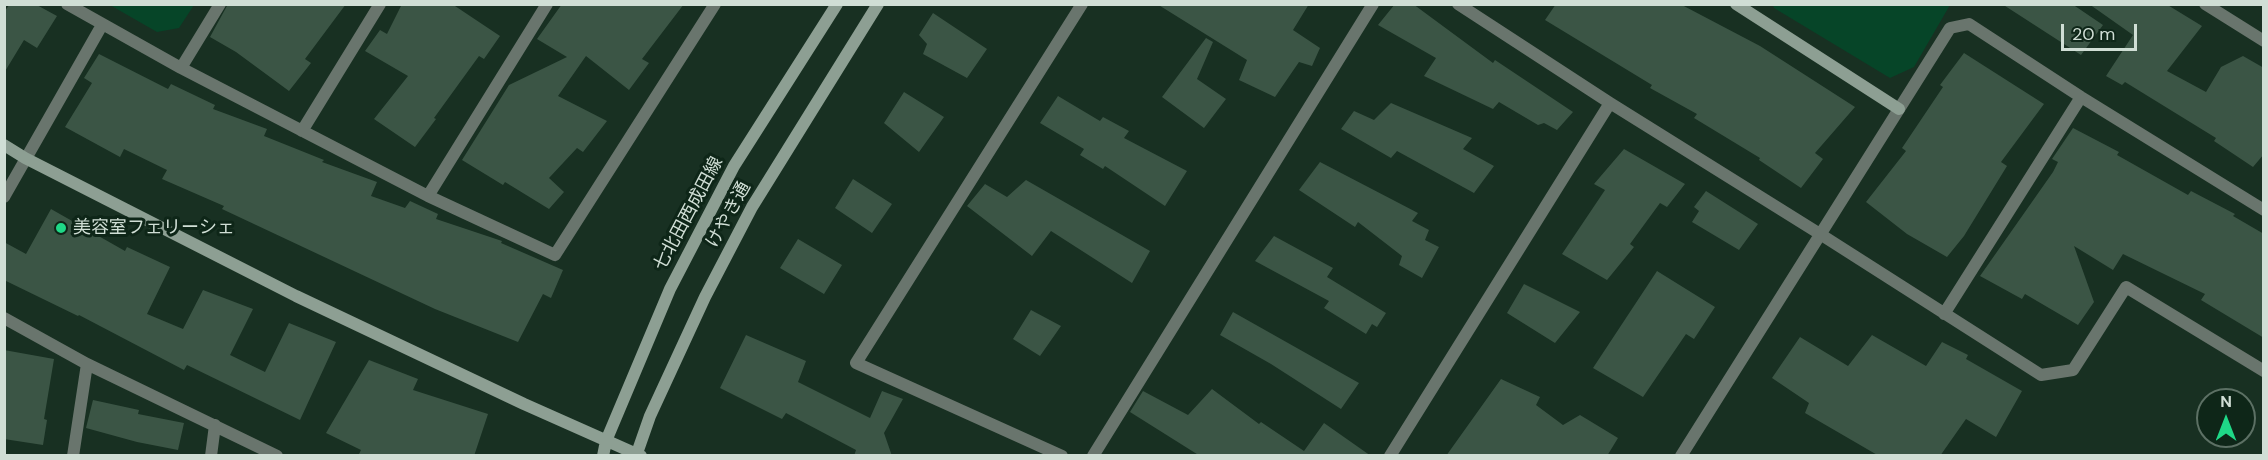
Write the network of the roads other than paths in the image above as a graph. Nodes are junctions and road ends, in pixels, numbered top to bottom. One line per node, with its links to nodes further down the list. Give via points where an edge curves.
1 (67, 4): 13 (street)
2 (220, 4): 15 (street)
3 (380, 4): 19 (street)
4 (547, 4): 22 (street)
5 (715, 4): 22 (street, via 555,255)
6 (837, 4): 31 (street, 七北田西成田線, via 734,166 670,289)
7 (878, 4): 32 (street, けやき通, via 752,207 650,416)
8 (1082, 4): 37 (street, via 856,363)
9 (1373, 4): 38 (street)
10 (1458, 4): 17 (street)
11 (1736, 4): 18 (street)
12 (2205, 4): 14 (street)
13 (102, 25): 15 (street); 21 (street)
14 (2264, 41)
15 (181, 68): 19 (street)
16 (2081, 97): 18 (street, via 1969,24 1950,28); 24 (street); 26 (street)
17 (1610, 104): 25 (street); 39 (street)
18 (1899, 109): 25 (street)
19 (302, 131): 22 (street)
20 (4, 145): 21 (street)
21 (25, 158): 23 (street); 31 (street, via 296,296)
22 (428, 196)
23 (4, 197)
24 (2264, 210)
25 (1820, 234): 26 (street); 40 (street)
26 (1944, 314): 29 (street, via 2041,375 2073,370 2126,287)
27 (4, 318): 28 (street)
28 (87, 364): 30 (street); 33 (street)
29 (2264, 371)
30 (215, 426): 34 (street); 35 (street)
31 (606, 441): 32 (street); 36 (street, 七北田西成田線)
32 (638, 455)
33 (73, 456)
34 (211, 456)
35 (278, 456)
36 (603, 456)
37 (1062, 456)
38 (1093, 456)
39 (1390, 456)
40 (1681, 456)

